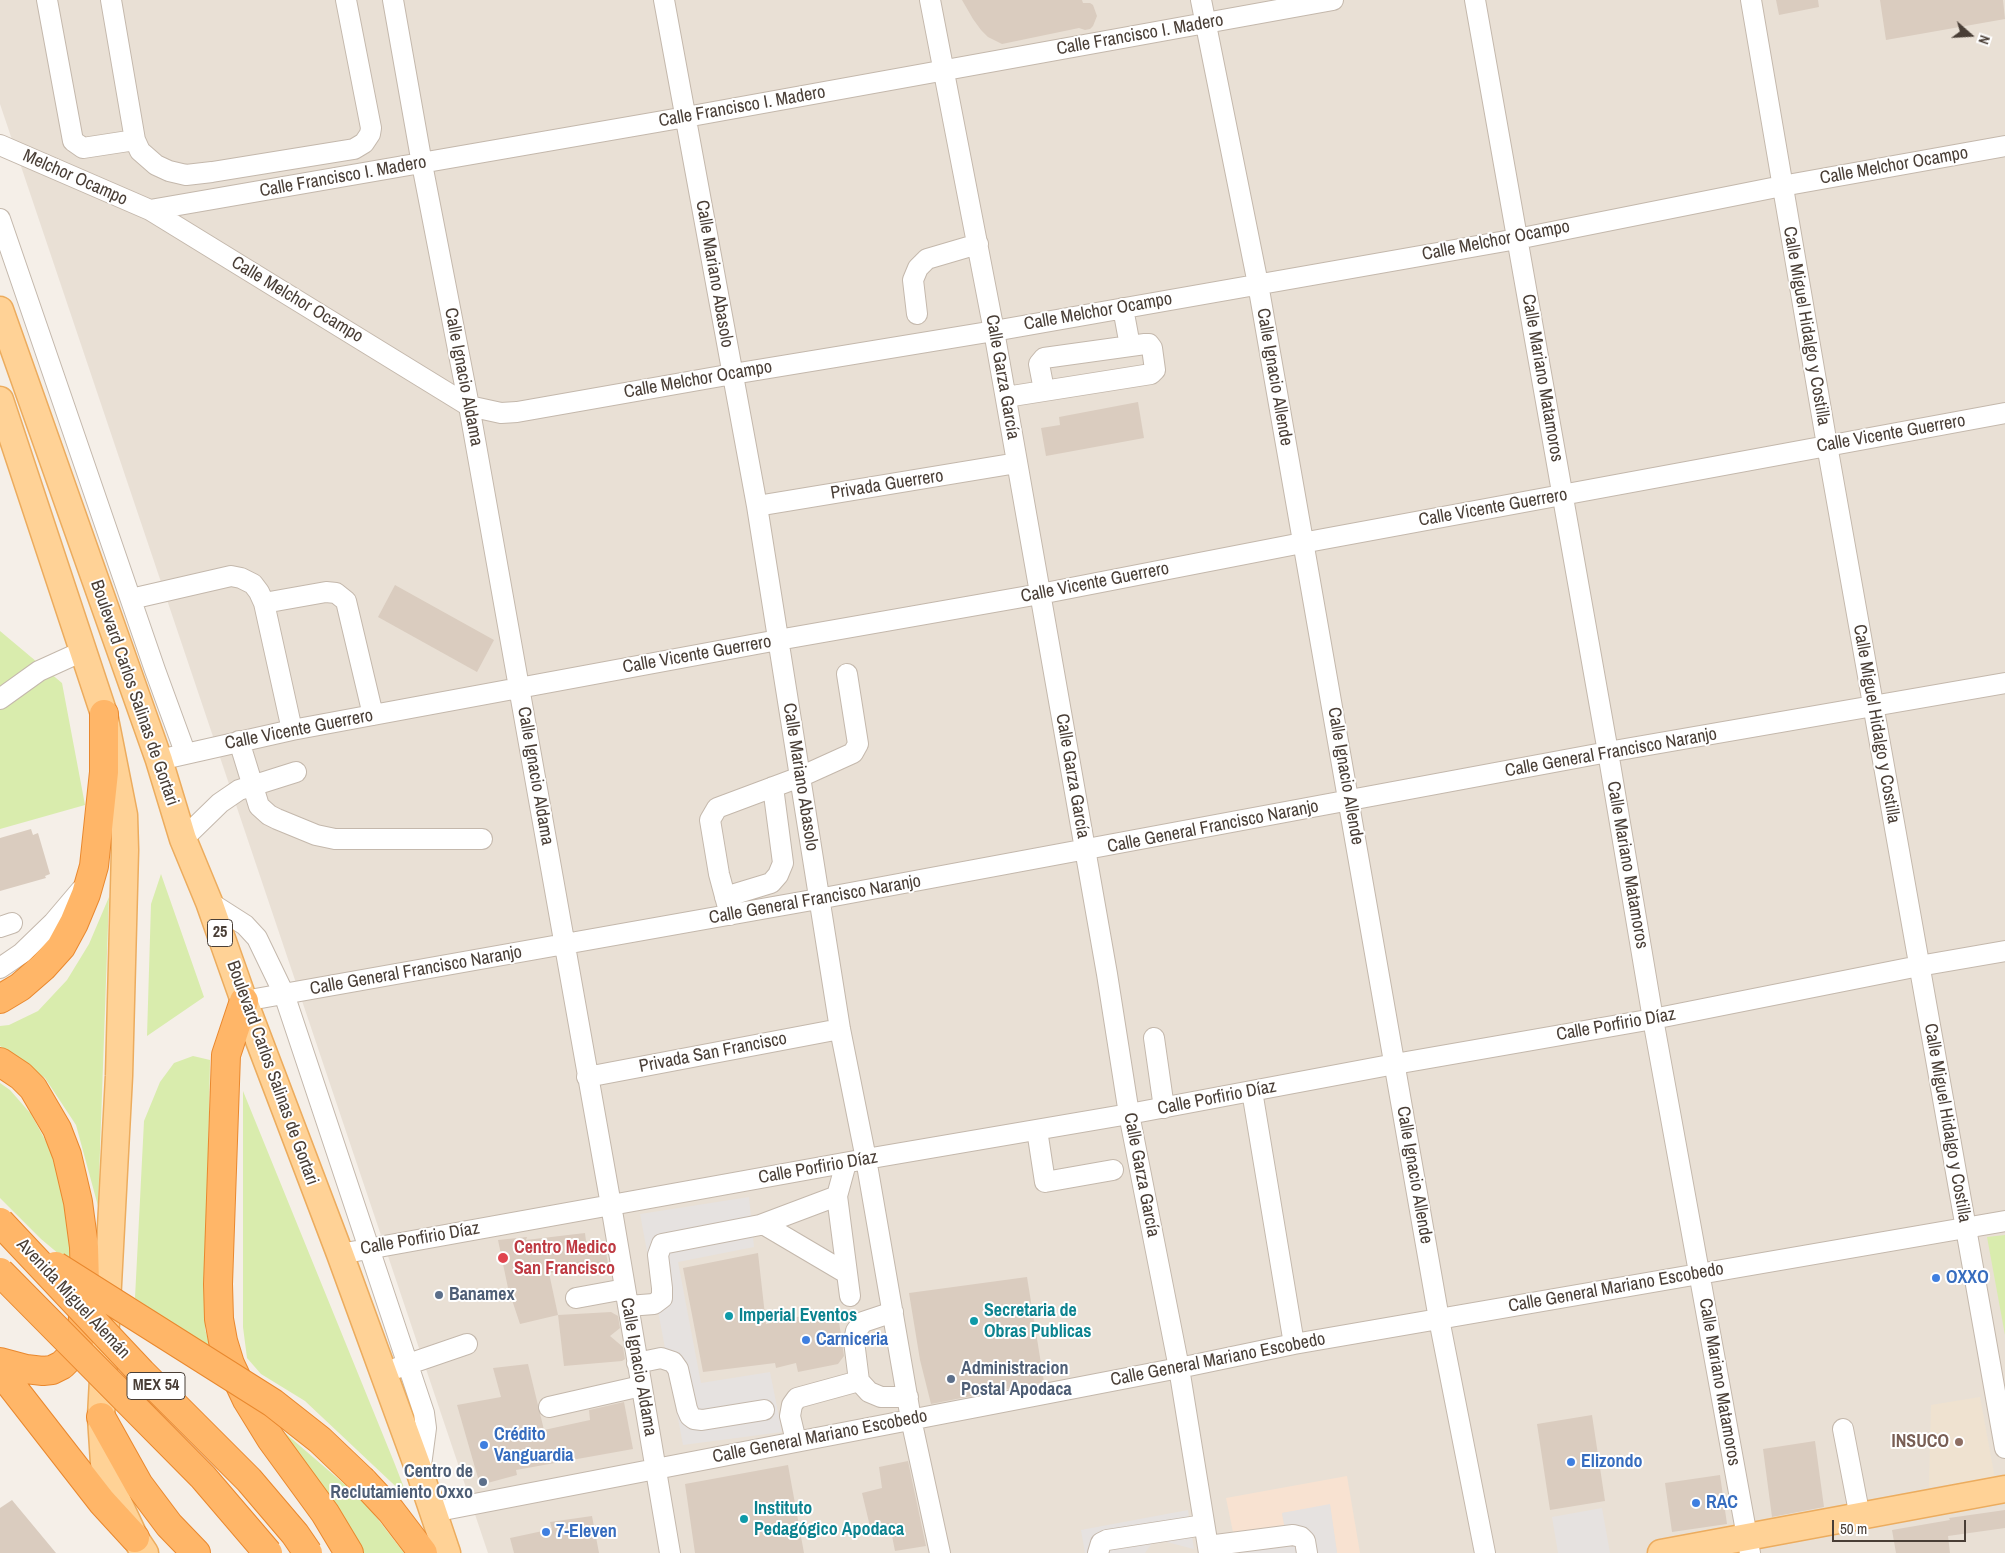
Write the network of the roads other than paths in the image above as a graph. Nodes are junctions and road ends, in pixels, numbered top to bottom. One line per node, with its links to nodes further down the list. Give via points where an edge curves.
1 (47, 0): 14 (street, via 73,142 83,148)
2 (111, 0): 14 (street)
3 (346, 0): 14 (street, via 371,128 368,139 359,147 186,175 156,165 140,151)
4 (393, 0): 17 (street, Calle Ignacio Aldama)
5 (664, 0): 13 (street, Calle Mariano Abasolo)
6 (930, 0): 12 (street, Calle Garza García)
7 (1201, 0): 11 (street, Calle Ignacio Allende)
8 (1333, 0): 11 (street, Calle Francisco I. Madero)
9 (1475, 0): 21 (street, Calle Mariano Matamoros)
10 (1751, 0): 18 (street, Calle Miguel Hidalgo y Costilla)
11 (1205, 23): 12 (street, Calle Francisco I. Madero); 23 (street, Calle Ignacio Allende)
12 (945, 70): 13 (street, Calle Francisco I. Madero); 22 (street, Calle Garza García)
13 (686, 117): 17 (street, Calle Francisco I. Madero); 29 (street, Calle Mariano Abasolo)
14 (136, 140)
15 (0, 145): 19 (street, Melchor Ocampo)
16 (2005, 146): 18 (street, Calle Melchor Ocampo)
17 (422, 164): 19 (street, Calle Francisco I. Madero); 33 (street, Calle Ignacio Aldama)
18 (1782, 186): 21 (street, Calle Melchor Ocampo); 35 (street, Calle Miguel Hidalgo y Costilla)
19 (150, 210): 33 (street, Calle Melchor Ocampo)
20 (0, 219): 41 (street)
21 (1517, 239): 23 (street, Calle Melchor Ocampo); 37 (street, Calle Mariano Matamoros)
22 (978, 244): 26 (street, via 927,259 918,268 913,280); 27 (street, Calle Garza García)
23 (1258, 284): 24 (street, Calle Melchor Ocampo); 39 (street, Calle Ignacio Allende)
24 (1123, 308): 27 (street, Calle Melchor Ocampo); 28 (street)
25 (0, 310): 56 (main road, Boulevard Carlos Salinas de Gortari / 25)
26 (917, 314)
27 (994, 331): 29 (street, Calle Melchor Ocampo); 31 (street, Calle Garza García)
28 (1130, 346): 30 (street, via 1042,359 1039,364); 30 (street, via 1151,346 1154,372)
29 (732, 374): 33 (street, Calle Melchor Ocampo, via 516,412 484,411); 38 (street, Calle Mariano Abasolo)
30 (1044, 390): 31 (street)
31 (1006, 397): 36 (street, Calle Garza García)
32 (0, 400): 44 (main road, Boulevard Carlos Salinas de Gortari)
33 (470, 406): 47 (street, Calle Ignacio Aldama)
34 (2005, 413): 35 (street, Calle Vicente Guerrero)
35 (1827, 445): 37 (street, Calle Vicente Guerrero); 49 (street, Calle Miguel Hidalgo y Costilla)
36 (1017, 463): 38 (street, Privada Guerrero); 40 (street, Calle Garza García)
37 (1563, 495): 39 (street, Calle Vicente Guerrero); 55 (street, Calle Mariano Matamoros)
38 (757, 506): 43 (street, Calle Mariano Abasolo)
39 (1302, 543): 40 (street, Calle Vicente Guerrero); 61 (street, Calle Ignacio Allende)
40 (1040, 594): 43 (street, Calle Vicente Guerrero); 64 (street, Calle Garza García)
41 (131, 599): 42 (street, via 231,576 253,584); 54 (street)
42 (264, 603): 51 (street, via 326,592 336,593 346,601); 52 (street)
43 (778, 640): 47 (street, Calle Vicente Guerrero); 58 (street, Calle Mariano Abasolo)
44 (83, 651): 48 (street, via 39,670); 50 (main road, Boulevard Carlos Salinas de Gortari)
45 (847, 674): 58 (street, via 858,744 853,753)
46 (2005, 683): 49 (street, Calle General Francisco Naranjo)
47 (519, 688): 51 (street, Calle Vicente Guerrero); 69 (street, Calle Ignacio Aldama)
48 (0, 699)
49 (1873, 706): 55 (street, Calle General Francisco Naranjo); 71 (street, Calle Miguel Hidalgo y Costilla)
50 (104, 714): 65 (highway, via 104,772); 119 (main road, Boulevard Carlos Salinas de Gortari, via 124,815 125,850 119,1076)
51 (373, 715): 52 (street, Calle Vicente Guerrero)
52 (292, 730): 53 (street, Calle Vicente Guerrero)
53 (239, 741): 54 (street, Calle Vicente Guerrero); 59 (street)
54 (185, 752): 56 (street, Calle Vicente Guerrero)
55 (1608, 752): 61 (street, Calle General Francisco Naranjo); 76 (street, Calle Mariano Matamoros)
56 (159, 760): 62 (main road, Boulevard Carlos Salinas de Gortari / 25)
57 (296, 772): 59 (street)
58 (800, 777): 60 (street); 66 (street, Calle Mariano Abasolo)
59 (252, 785): 62 (street, via 238,790 220,804); 63 (street, via 259,806 268,815 316,835 351,840)
60 (773, 787): 68 (street, via 782,863 778,875 771,883); 68 (street, via 717,808 710,820)
61 (1349, 801): 64 (street, Calle General Francisco Naranjo); 80 (street, Calle Ignacio Allende)
62 (183, 839): 67 (main road, Boulevard Carlos Salinas de Gortari / 25)
63 (482, 839)
64 (1086, 850): 66 (street, Calle General Francisco Naranjo); 84 (street, Calle Garza García)
65 (90, 879): 72 (street, via 53,923 22,953); 74 (highway, via 74,923 61,947 20,987)
66 (818, 899): 68 (street, Calle General Francisco Naranjo); 77 (street, Calle Mariano Abasolo)
67 (209, 902): 73 (street, via 245,925 257,938); 75 (main road, Boulevard Carlos Salinas de Gortari / 25)
68 (728, 906): 69 (street, Calle General Francisco Naranjo)
69 (564, 945): 73 (street, Calle General Francisco Naranjo); 81 (street, Calle Ignacio Aldama)
70 (2005, 951): 71 (street, Calle Porfirio Díaz)
71 (1919, 966): 76 (street, Calle Porfirio Díaz); 94 (street, Calle Miguel Hidalgo y Costilla)
72 (0, 968)
73 (284, 994): 75 (street, Calle General Francisco Naranjo); 96 (street)
74 (0, 999)
75 (244, 1001): 97 (main road, Boulevard Carlos Salinas de Gortari / 25); 137 (highway, via 226,1055 218,1265 219,1319 223,1341 246,1400)
76 (1654, 1019): 80 (street, Calle Porfirio Díaz); 100 (street, Calle Mariano Matamoros)
77 (840, 1029): 81 (street, Privada San Francisco); 86 (street, Calle Mariano Abasolo)
78 (1154, 1038): 83 (street)
79 (0, 1062): 108 (highway, via 32,1088 57,1129 68,1155 78,1202 86,1284 82,1332 78,1344 62,1365 43,1372)
80 (1395, 1064): 82 (street, Calle Porfirio Díaz); 105 (street, Calle Ignacio Allende)
81 (587, 1076): 90 (street, Calle Ignacio Aldama)
82 (1252, 1091): 83 (street, Calle Porfirio Díaz); 107 (street)
83 (1164, 1108): 84 (street, Calle Porfirio Díaz)
84 (1129, 1114): 85 (street, Calle Porfirio Díaz); 111 (street, Calle Garza García)
85 (1037, 1130): 86 (street, Calle Porfirio Díaz); 88 (street, via 1045,1182)
86 (866, 1159): 87 (street, Calle Porfirio Díaz); 104 (street, Calle Mariano Abasolo)
87 (846, 1163): 89 (street); 90 (street, Calle Porfirio Díaz)
88 (1113, 1170)
89 (837, 1196): 93 (street); 99 (street)
90 (610, 1205): 96 (street, Calle Porfirio Díaz); 103 (street, Calle Ignacio Aldama)
91 (2005, 1220): 94 (street, Calle General Mariano Escobedo)
92 (0, 1222): 95 (highway, Avenida Miguel Alemán / MEX 54, bridge)
93 (762, 1224): 99 (street); 103 (street, via 662,1244 658,1255 662,1298 654,1304)
94 (1966, 1228): 100 (street, Calle General Mariano Escobedo); 123 (street, Calle Miguel Hidalgo y Costilla)
95 (22, 1244): 136 (highway, Avenida Miguel Alemán / MEX 54, bridge, via 142,1373 249,1480); 138 (highway, bridge, via 273,1403 364,1481)
96 (370, 1248): 97 (street, Calle Porfirio Díaz); 110 (street)
97 (340, 1254): 113 (main road, Boulevard Carlos Salinas de Gortari / 25)
98 (0, 1272): 135 (highway, Avenida Miguel Alemán / MEX 54, bridge, via 203,1477)
99 (846, 1273): 101 (street)
100 (1700, 1273): 105 (street, Calle General Mariano Escobedo); 131 (street, Calle Mariano Matamoros)
101 (850, 1296)
102 (576, 1298): 103 (street)
103 (626, 1298): 109 (street, Calle Ignacio Aldama)
104 (893, 1312): 114 (street, via 863,1322 856,1331 854,1341); 116 (street, Calle Mariano Abasolo)
105 (1439, 1319): 107 (street, Calle General Mariano Escobedo); 144 (street, Calle Ignacio Allende)
106 (467, 1344): 110 (street)
107 (1294, 1344): 111 (street, Calle General Mariano Escobedo)
108 (0, 1362)
109 (637, 1363): 115 (street, Calle Ignacio Aldama); 118 (street, via 661,1358 673,1362 678,1369 687,1409 694,1419)
110 (409, 1364): 113 (street); 125 (street, via 426,1428)
111 (1179, 1368): 120 (street, Calle General Mariano Escobedo); 129 (street, Calle Garza García)
112 (0, 1371): 130 (highway, via 102,1502)
113 (383, 1373): 125 (main road, Boulevard Carlos Salinas de Gortari / 25)
114 (859, 1381): 116 (street, via 869,1392 881,1397); 122 (street, via 797,1398 790,1416)
115 (641, 1386): 117 (street); 124 (street, Calle Ignacio Aldama)
116 (908, 1397): 120 (street, Calle Mariano Abasolo)
117 (549, 1407)
118 (764, 1410)
119 (101, 1417): 130 (main road, Boulevard Carlos Salinas de Gortari, via 104,1463 112,1489); 134 (highway, via 139,1485 169,1525)
120 (911, 1419): 122 (street, Calle General Mariano Escobedo); 141 (street, Calle Mariano Abasolo)
121 (1843, 1428): 128 (street)
122 (796, 1441): 124 (street, Calle General Mariano Escobedo)
123 (2005, 1448)
124 (655, 1469): 127 (street, Calle General Mariano Escobedo); 140 (street, Calle Ignacio Aldama)
125 (420, 1473): 127 (main road, Boulevard Carlos Salinas de Gortari / 25)
126 (2005, 1489): 128 (main road)
127 (433, 1512): 139 (main road, Boulevard Carlos Salinas de Gortari / 25)
128 (1860, 1517): 131 (main road)
129 (1204, 1526): 133 (street, Calle Garza García); 142 (street, via 1107,1540 1101,1543)
130 (140, 1545)
131 (1749, 1546): 145 (main road)
132 (1241, 1548): 133 (street); 143 (street, via 1293,1536 1305,1541)
133 (1209, 1550)
134 (196, 1553)
135 (268, 1553)
136 (308, 1553)
137 (349, 1553)
138 (423, 1553)
139 (447, 1553)
140 (670, 1553)
141 (940, 1553)
142 (1098, 1553)
143 (1307, 1553)
144 (1485, 1553)
145 (1661, 1553)

